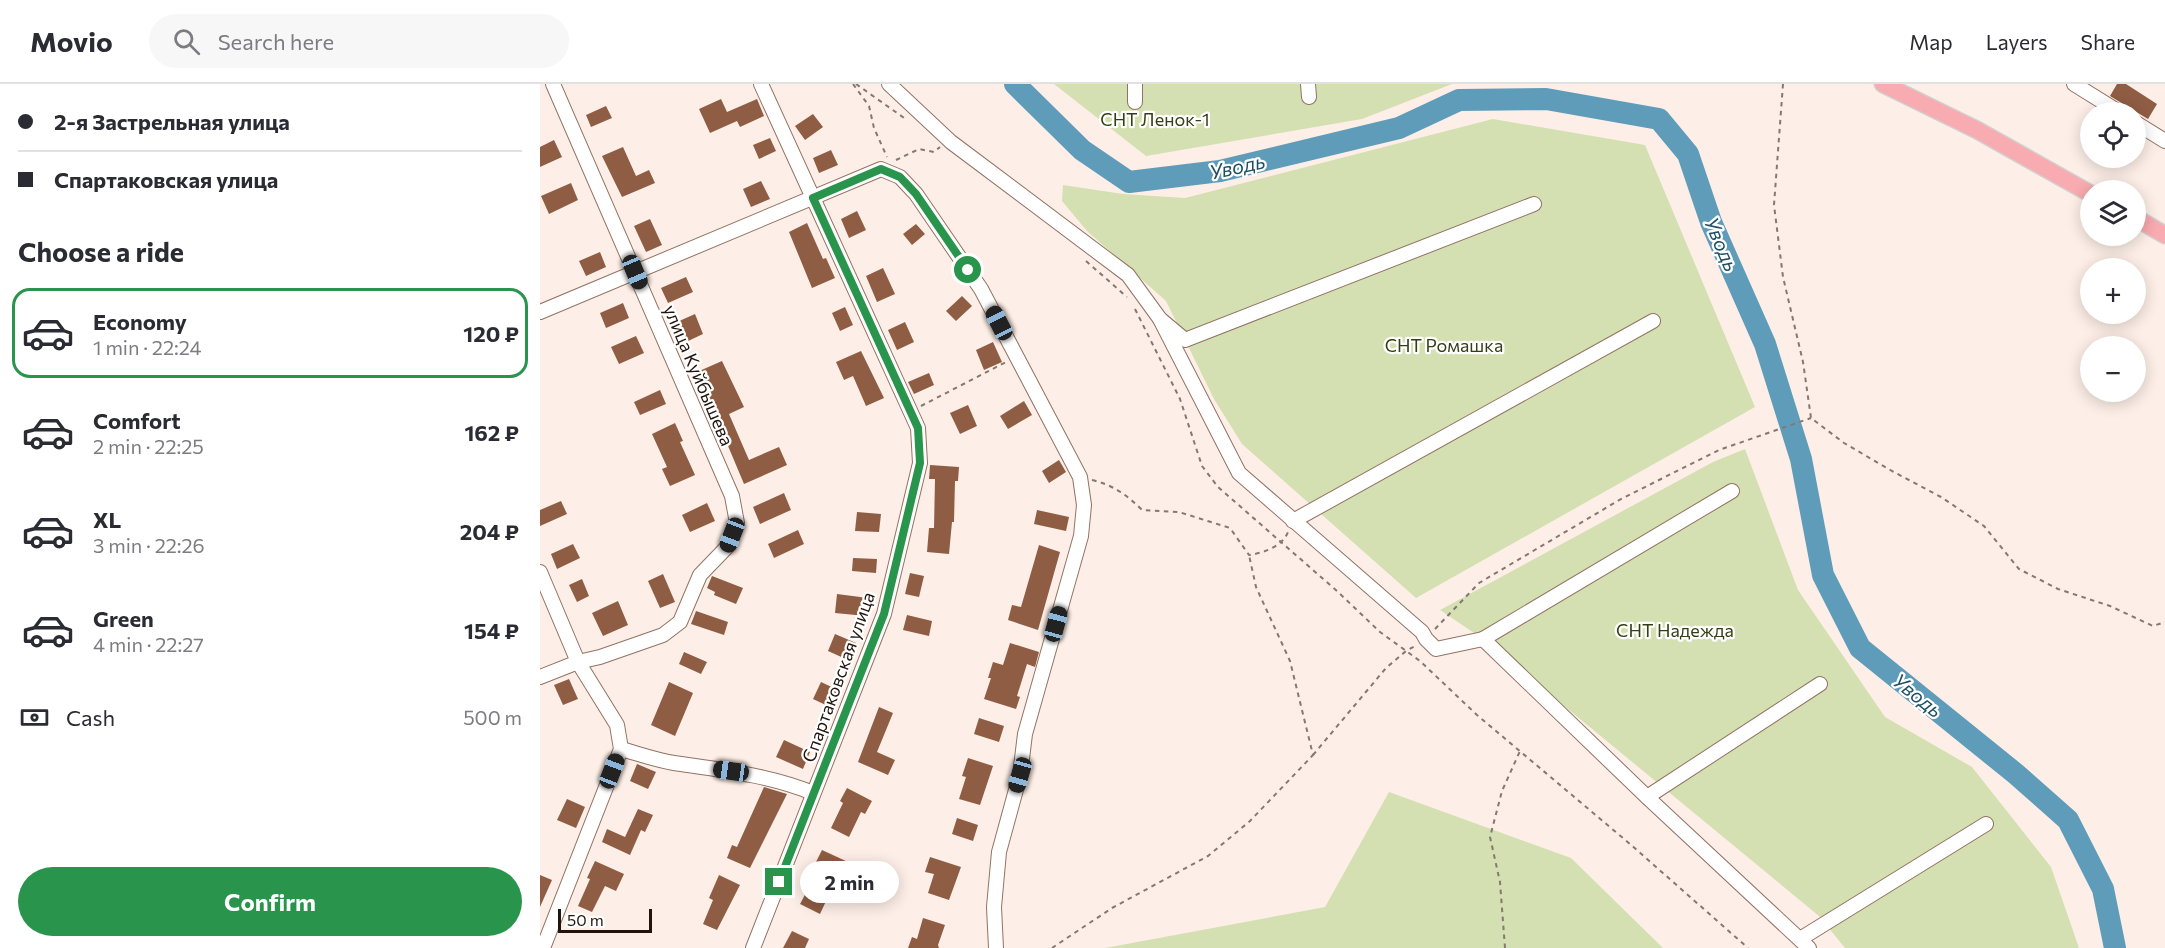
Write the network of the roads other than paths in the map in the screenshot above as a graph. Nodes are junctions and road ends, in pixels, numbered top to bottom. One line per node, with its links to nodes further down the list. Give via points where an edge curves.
1 (553, 84): 16 (street, улица Куйбышева)
2 (761, 84): 12 (street, Спартаковская улица)
3 (889, 84): 18 (street, via 951,142 1128,275)
4 (1135, 84): 7 (street)
5 (1883, 84): 11 (main road, via 1977,130)
6 (2074, 84): 8 (street)
7 (1135, 102)
8 (2103, 102)
9 (2146, 129): 10 (street)
10 (2165, 141)
11 (2080, 188)
12 (813, 198): 16 (street); 28 (street, Спартаковская улица, via 918,428 920,463 884,614); 34 (street, via 881,169 900,177 916,194 981,289 1080,477 1084,505 1081,536 1025,734 1020,775 999,852 994,907)
13 (1534, 204): 18 (street, via 1185,340)
14 (2146, 224): 15 (main road)
15 (2165, 234)
16 (635, 272): 17 (street); 24 (street, улица Куйбышева, via 732,496 737,523 728,547 700,575 680,622 663,635)
17 (540, 312)
18 (1160, 319): 21 (street, via 1239,473)
19 (1653, 321): 21 (street)
20 (1732, 491): 23 (street)
21 (1293, 521): 23 (street, via 1436,648)
22 (540, 572): 24 (street)
23 (1483, 639): 29 (street)
24 (578, 662): 25 (street); 27 (street, via 617,725)
25 (540, 676)
26 (1820, 684): 29 (street)
27 (621, 749): 28 (street, via 786,782); 32 (street)
28 (813, 793): 33 (street, Спартаковская улица)
29 (1647, 797): 31 (street)
30 (1986, 824): 31 (street)
31 (1804, 944)
32 (543, 948)
33 (753, 948)
34 (996, 948)

